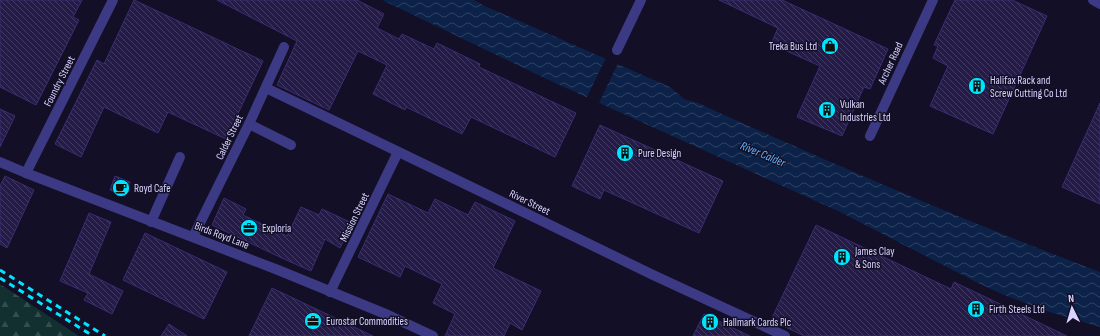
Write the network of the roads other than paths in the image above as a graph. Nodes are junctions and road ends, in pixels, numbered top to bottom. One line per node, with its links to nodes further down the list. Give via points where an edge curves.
1 (113, 0): 15 (street, Foundry Street)
2 (641, 0): 7 (street)
3 (933, 0): 10 (street, Archer Road)
4 (1093, 0): 5 (street)
5 (1100, 4)
6 (284, 47): 8 (street, Calder Street)
7 (617, 50)
8 (266, 88): 9 (street, Calder Street); 12 (street, River Street)
9 (249, 124): 11 (street); 17 (street, Calder Street)
10 (870, 136)
11 (291, 145)
12 (398, 152): 18 (street, Mission Street); 20 (street, River Street)
13 (180, 157): 16 (street)
14 (0, 162): 15 (street, Birds Royd Lane)
15 (26, 173): 16 (street, Birds Royd Lane)
16 (151, 222): 17 (street, Birds Royd Lane)
17 (193, 237): 18 (street, Birds Royd Lane)
18 (330, 292): 19 (street, Birds Royd Lane)
19 (433, 336)
20 (785, 336)

